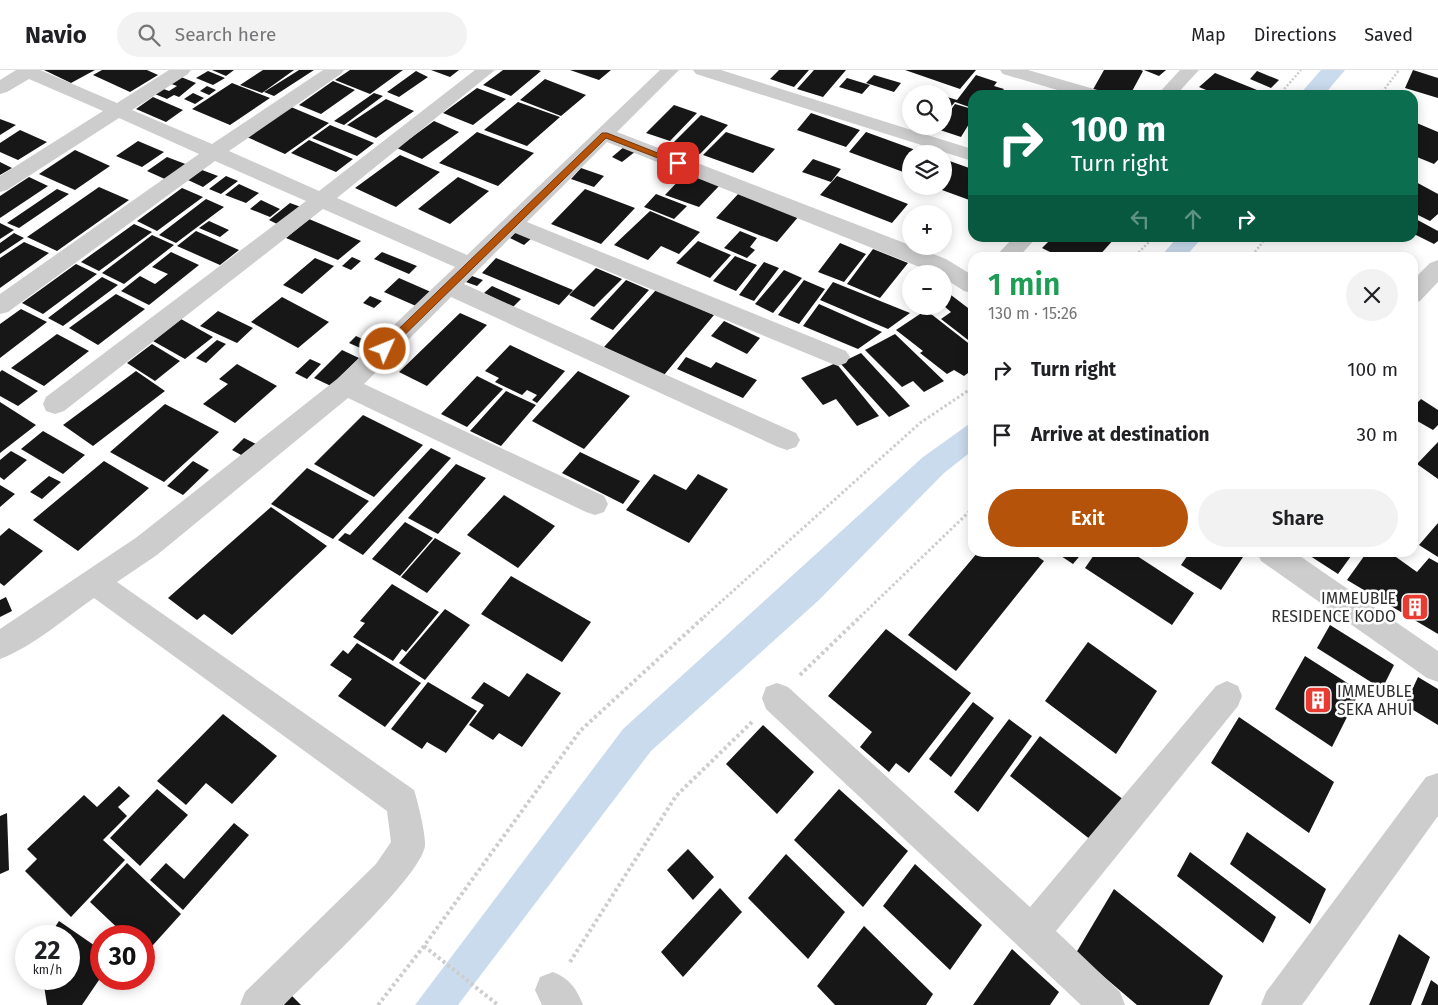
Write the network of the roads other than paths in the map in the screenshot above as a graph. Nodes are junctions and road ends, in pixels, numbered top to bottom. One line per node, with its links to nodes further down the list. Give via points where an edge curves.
1 (182, 70): 12 (street)
2 (335, 70): 14 (street)
3 (486, 70): 17 (street)
4 (670, 70): 13 (street)
5 (702, 70): 15 (street)
6 (1009, 70): 10 (street)
7 (1190, 70): 11 (street)
8 (28, 71): 9 (street); 12 (street)
9 (0, 88)
10 (1077, 90)
11 (1171, 90)
12 (117, 110): 14 (street); 16 (street)
13 (604, 134): 18 (street); 23 (street, via 938,264)
14 (213, 153): 17 (street); 26 (street)
15 (968, 154)
16 (0, 185)
17 (322, 200): 21 (street); 29 (street)
18 (512, 224): 21 (street); 27 (street)
19 (1021, 242): 20 (street)
20 (1011, 252)
21 (470, 265): 24 (street)
22 (1438, 268): 25 (street)
23 (968, 283)
24 (448, 286): 28 (street); 30 (street)
25 (1418, 289)
26 (0, 306)
27 (838, 357)
28 (346, 386): 31 (street); 33 (street, via 148,546)
29 (55, 404)
30 (787, 440)
31 (594, 504)
32 (1278, 557): 35 (street)
33 (94, 582): 34 (street); 40 (street, via 402,802 408,846 388,876)
34 (0, 645)
35 (1438, 668)
36 (1227, 696): 39 (street)
37 (777, 698): 39 (street)
38 (1438, 789): 42 (street)
39 (1032, 932): 41 (street)
40 (258, 1005)
41 (1107, 1005)
42 (1279, 1005)

